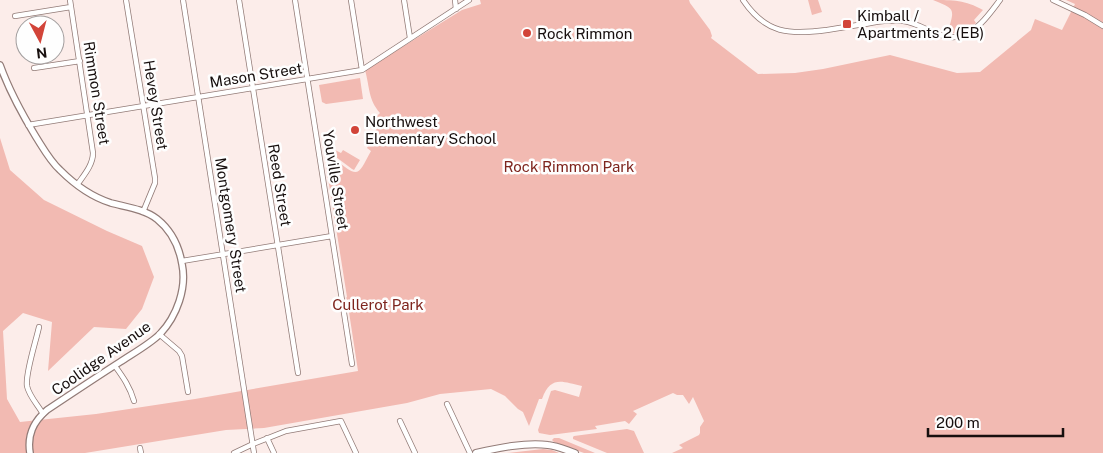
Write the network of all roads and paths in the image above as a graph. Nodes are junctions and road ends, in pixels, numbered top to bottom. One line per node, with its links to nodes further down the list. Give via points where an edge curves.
1 (70, 0): 13 (street, Rimmon Street)
2 (126, 0): 25 (street, Hevey Street)
3 (183, 0): 24 (street, Montgomery Street)
4 (239, 0): 23 (street, Reed Street)
5 (295, 0): 22 (street, Youville Street)
6 (351, 0): 21 (street)
7 (404, 0): 17 (street)
8 (455, 0): 14 (street)
9 (469, 0): 14 (street, Mason Street)
10 (743, 0): 11 (street, via 759,19 788,32 903,20 953,37 972,30)
11 (1000, 0)
12 (1053, 0): 16 (street)
13 (71, 7): 15 (street); 18 (street, Rimmon Street)
14 (456, 9): 17 (street, Mason Street)
15 (21, 15)
16 (1103, 26)
17 (410, 38): 21 (street, Mason Street)
18 (80, 61): 20 (street); 26 (street, Rimmon Street)
19 (0, 65): 27 (street, Coolidge Avenue)
20 (34, 68)
21 (362, 70): 22 (street, Mason Street)
22 (308, 79): 23 (street, Mason Street); 30 (street, Youville Street)
23 (252, 88): 24 (street, Mason Street); 31 (street, Reed Street)
24 (199, 97): 25 (street, Mason Street); 32 (street, Montgomery Street)
25 (143, 106): 26 (street, Mason Street); 29 (street, Hevey Street, via 155,183)
26 (88, 114): 27 (street, Mason Street); 28 (street, Rimmon Street, via 93,160)
27 (28, 124): 28 (street, Coolidge Avenue, via 50,159)
28 (77, 185): 29 (street, Coolidge Avenue, via 106,201)
29 (143, 212): 33 (street, Coolidge Avenue, via 157,219 173,236)
30 (332, 236): 31 (street); 36 (street, Youville Street)
31 (277, 245): 32 (street); 38 (street, Reed Street)
32 (223, 254): 33 (street); 45 (street, Montgomery Street)
33 (182, 261): 35 (street, Coolidge Avenue, via 184,271 179,302)
34 (39, 328): 42 (street, via 27,386)
35 (159, 334): 37 (street, Coolidge Avenue); 39 (street, via 182,356)
36 (352, 364)
37 (115, 366): 40 (street, via 131,390); 42 (street, Coolidge Avenue)
38 (298, 373)
39 (188, 392)
40 (134, 401)
41 (447, 404): 52 (street)
42 (43, 414): 46 (street, Coolidge Avenue, via 29,436)
43 (400, 421): 51 (street)
44 (267, 438): 45 (street); 49 (street); 50 (street, via 286,431 341,422)
45 (253, 444): 47 (street); 48 (street, Montgomery Street)
46 (30, 453)
47 (234, 453)
48 (254, 453)
49 (274, 453)
50 (356, 453)
51 (415, 453)
52 (470, 453)
53 (476, 453): 54 (main road, via 537,444)
54 (575, 453)

